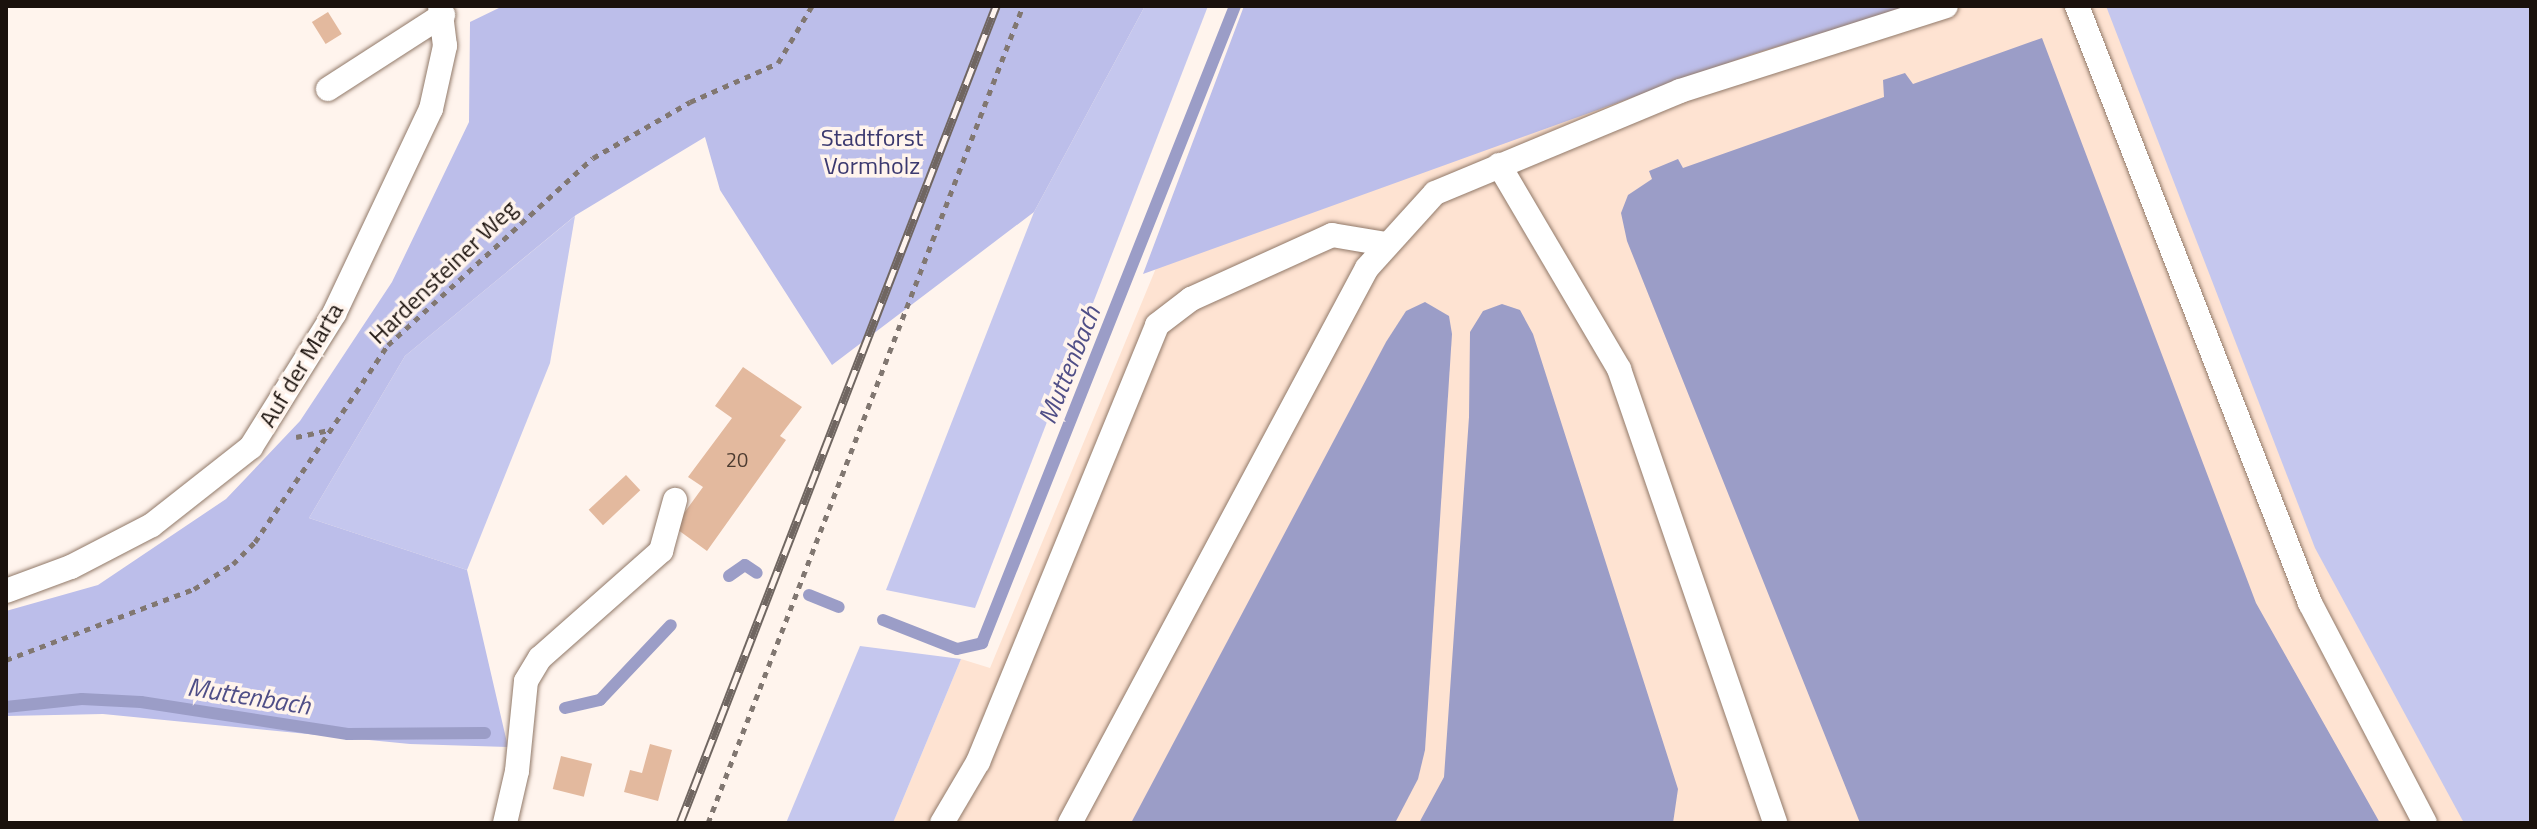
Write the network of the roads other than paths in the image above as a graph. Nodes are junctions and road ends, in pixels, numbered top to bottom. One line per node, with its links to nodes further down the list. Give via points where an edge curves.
1 (1946, 6): 5 (lane, via 1680,91)
2 (2077, 6): 13 (lane, via 2298,576)
3 (442, 10): 4 (lane, Auf der Marta); 8 (lane, Auf der Marta, via 442,75 431,109 334,314 251,447 152,525 71,567)
4 (328, 89)
5 (1499, 165): 6 (lane, via 1435,193); 12 (lane, via 1619,369)
6 (1386, 244): 10 (lane, via 1332,235 1191,299 1157,325 978,762); 11 (lane, via 1367,268)
7 (675, 500): 9 (lane, via 661,551 540,658 526,681 517,771)
8 (6, 591)
9 (505, 823)
10 (942, 823)
11 (1070, 823)
12 (1775, 823)
13 (2425, 823)

